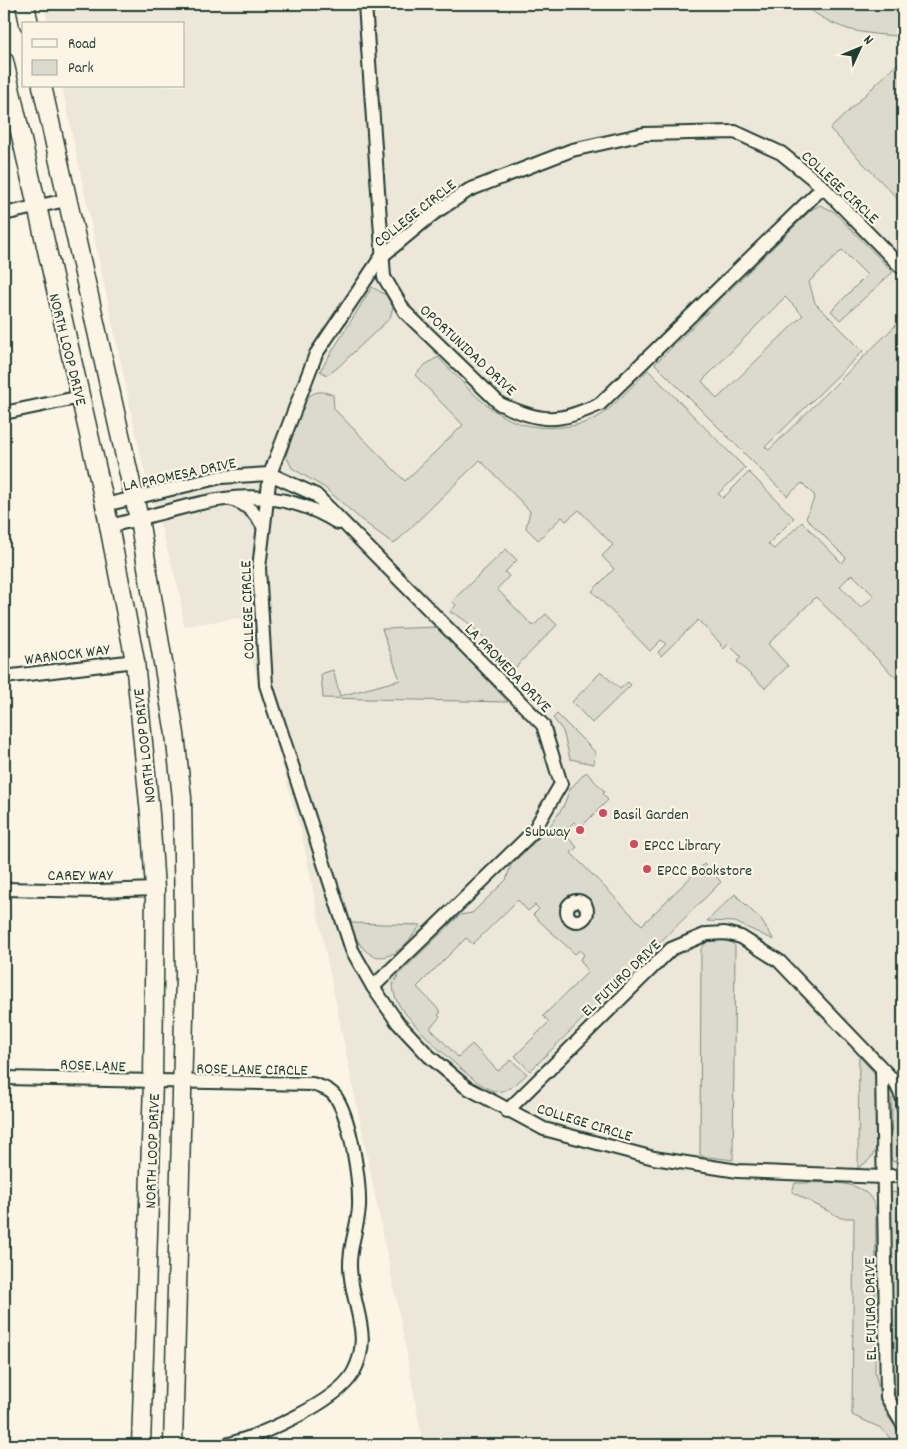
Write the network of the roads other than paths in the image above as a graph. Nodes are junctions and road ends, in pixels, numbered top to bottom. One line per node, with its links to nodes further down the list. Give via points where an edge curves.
1 (25, 4): 3 (main road)
2 (365, 4): 10 (street, OPORTUNIDAD DRIVE)
3 (29, 22)
4 (4, 61): 8 (main road, NORTH LOOP DRIVE)
5 (42, 88): 7 (main road, NORTH LOOP DRIVE)
6 (823, 187): 10 (street, COLLEGE CIRCLE, via 780,153 734,132 644,134 572,150 468,190); 10 (street, OPORTUNIDAD DRIVE, via 600,404 560,419 539,417 500,404 405,312 384,277); 11 (street, COLLEGE CIRCLE)
7 (66, 200): 8 (street); 17 (main road, NORTH LOOP DRIVE)
8 (35, 207): 9 (street); 12 (main road, NORTH LOOP DRIVE)
9 (4, 214)
10 (381, 257): 14 (street, COLLEGE CIRCLE, via 316,354)
11 (903, 269)
12 (82, 397): 13 (street); 18 (main road, NORTH LOOP DRIVE)
13 (4, 413)
14 (270, 474): 15 (street, COLLEGE CIRCLE); 17 (street, LA PROMESA DRIVE, via 221,477); 22 (street, LA PROMESA DRIVE, via 316,495)
15 (266, 496): 16 (street, LA PROMESA DRIVE); 21 (street, COLLEGE CIRCLE); 22 (street, LA PROMESA DRIVE, via 317,510)
16 (224, 497): 19 (street, LA PROMESA DRIVE); 21 (street, LA PROMESA DRIVE, via 242,502)
17 (135, 499): 18 (street, LA PROMESA DRIVE); 19 (main road, NORTH LOOP DRIVE)
18 (105, 504): 20 (main road, NORTH LOOP DRIVE)
19 (139, 519): 20 (street, LA PROMESA DRIVE); 31 (main road, NORTH LOOP DRIVE, via 175,734 182,798 185,977)
20 (109, 526): 23 (main road, NORTH LOOP DRIVE)
21 (263, 526): 27 (street, COLLEGE CIRCLE, via 259,568 266,685 352,950)
22 (361, 538): 27 (street, LA PROMEDA DRIVE, via 543,725 561,784 533,832)
23 (135, 661): 24 (street, WARNOCK WAY); 25 (main road, NORTH LOOP DRIVE)
24 (4, 676)
25 (155, 889): 26 (street, CAREY WAY); 30 (main road, NORTH LOOP DRIVE)
26 (4, 890)
27 (373, 987): 33 (street, COLLEGE CIRCLE, via 398,1023 429,1056 466,1087)
28 (882, 1069): 32 (street, EL FUTURO DRIVE, via 895,1082); 33 (street, EL FUTURO DRIVE, via 778,961 741,937 725,933 707,934 671,949); 35 (street, EL FUTURO DRIVE)
29 (4, 1078): 30 (street, ROSE LANE)
30 (153, 1082): 31 (street, ROSE LANE); 37 (main road, NORTH LOOP DRIVE)
31 (181, 1083): 38 (main road, NORTH LOOP DRIVE); 39 (street, ROSE LANE CIRCLE, via 312,1084 328,1090 343,1111 358,1184 357,1223 350,1266 363,1331 355,1368 342,1387 322,1402)
32 (903, 1106)
33 (507, 1111): 35 (street, COLLEGE CIRCLE, via 544,1129 654,1158 738,1171)
34 (903, 1175): 35 (street, COLLEGE CIRCLE)
35 (882, 1177): 36 (street, EL FUTURO DRIVE, via 887,1397)
36 (903, 1425)
37 (141, 1445)
38 (173, 1445)
39 (226, 1445)

